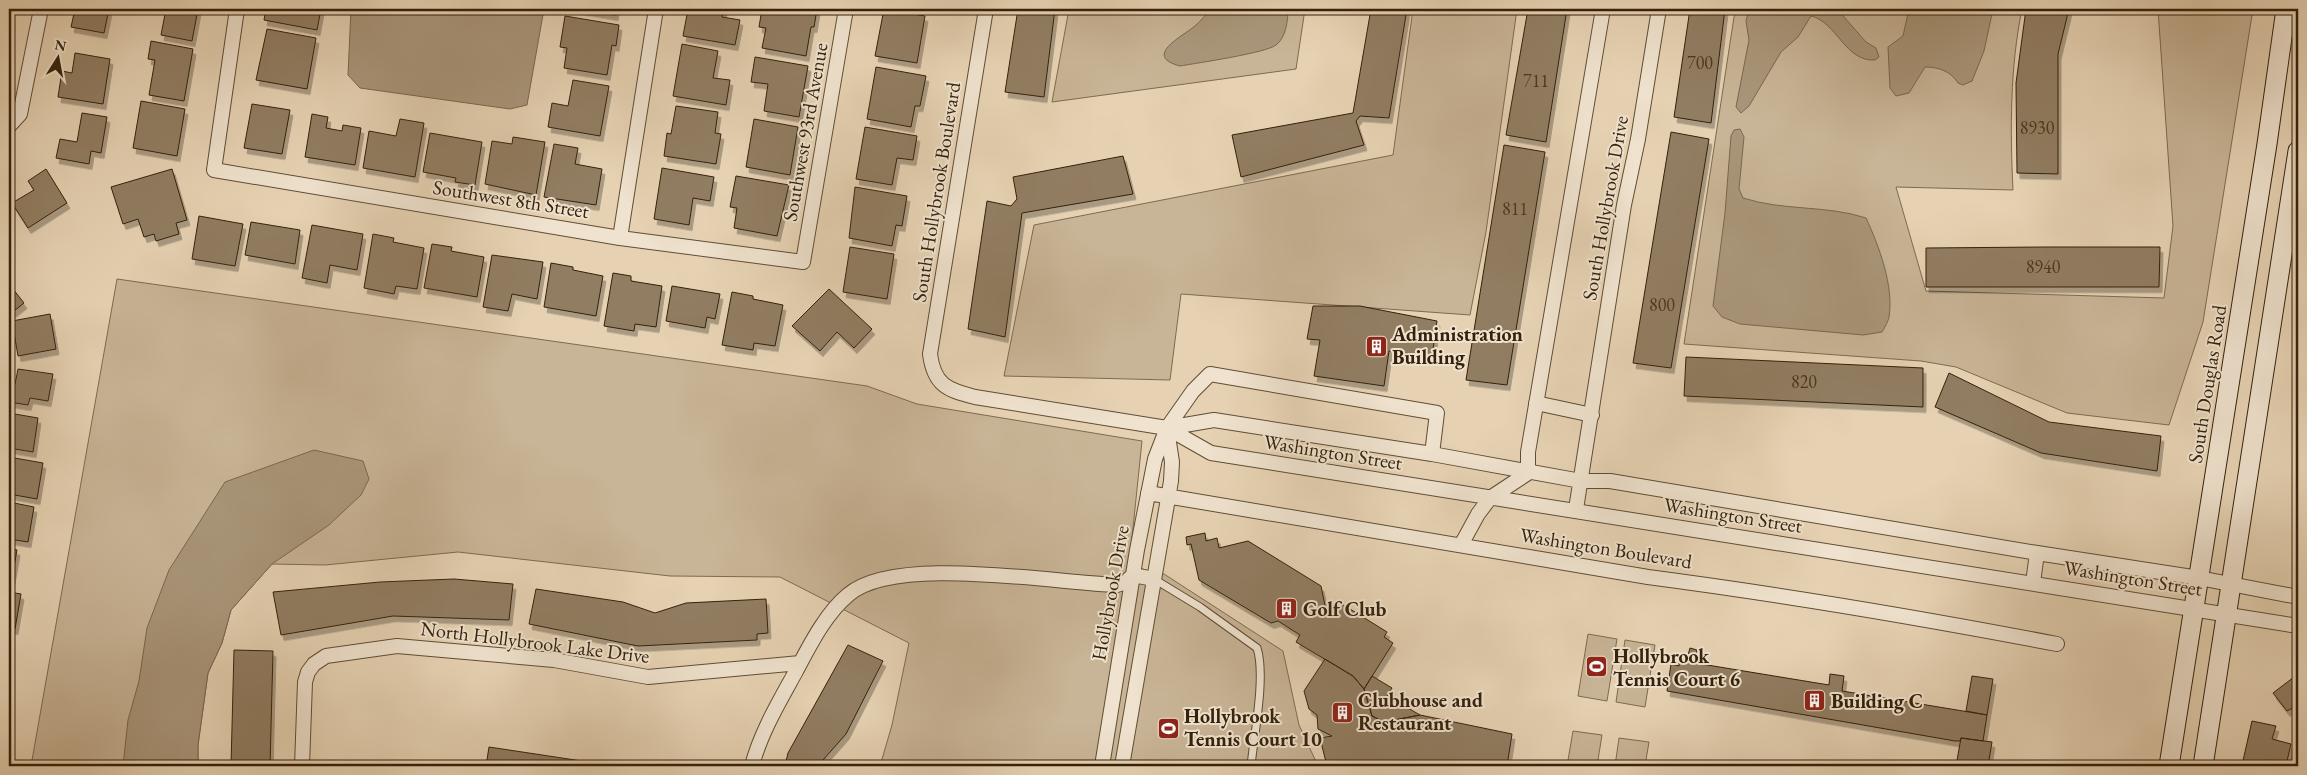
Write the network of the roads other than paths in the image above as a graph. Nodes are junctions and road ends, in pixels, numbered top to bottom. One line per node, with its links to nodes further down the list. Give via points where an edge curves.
1 (41, 9): 9 (street, via 20,114)
2 (237, 9): 11 (street, Southwest 8th Street, via 214,170)
3 (656, 9): 11 (street)
4 (846, 9): 12 (street, Southwest 93rd Avenue)
5 (986, 9): 13 (street, South Hollybrook Boulevard, via 930,354)
6 (1603, 9): 14 (street, South Hollybrook Drive)
7 (1659, 9): 15 (street, South Hollybrook Drive, via 1624,205)
8 (2286, 9): 27 (main road, South Douglas Road)
9 (9, 126)
10 (2298, 151): 30 (main road)
11 (620, 238): 12 (street, Southwest 8th Street)
12 (803, 262)
13 (938, 380): 16 (street, Washington Street, via 949,389 975,397)
14 (1536, 403): 15 (street); 18 (street, South Hollybrook Drive)
15 (1592, 415): 19 (street, South Hollybrook Drive)
16 (1167, 428): 17 (street, Washington Street, via 1214,420); 17 (street, Hollybrook Drive, via 1193,391 1210,374 1437,413); 20 (street, Hollybrook Drive); 21 (street, Hollybrook Drive, via 1172,462); 22 (street, Washington Street, via 1210,453)
17 (1432, 454): 18 (street, Washington Street)
18 (1528, 473): 19 (street, Washington Street); 22 (street)
19 (1581, 481): 23 (street, South Hollybrook Drive); 25 (street, Washington Street, via 1610,481)
20 (1148, 493): 21 (street, Washington Boulevard); 26 (street, Hollybrook Drive)
21 (1168, 496): 24 (street, Washington Boulevard); 28 (street, Hollybrook Drive)
22 (1490, 498): 23 (street, Washington Street); 24 (street)
23 (1576, 509): 29 (street, Washington Street)
24 (1461, 545): 35 (street, Washington Boulevard, via 1946,622)
25 (2037, 553): 27 (street, Washington Street); 29 (street)
26 (1133, 575): 28 (street); 36 (street, via 1117,585 954,573 884,577 864,584 838,605); 39 (street, Hollybrook Drive)
27 (2199, 578): 30 (street, Washington Street); 32 (main road, South Douglas Road)
28 (1154, 579): 40 (street, Hollybrook Drive); 41 (lane, via 1200,606 1257,648 1260,675)
29 (2033, 583): 32 (street, Washington Street)
30 (2232, 584): 31 (street, Washington Street); 33 (main road)
31 (2298, 597)
32 (2194, 609): 33 (street, Washington Street); 42 (main road, South Douglas Road)
33 (2227, 614): 34 (street, Washington Street); 43 (main road)
34 (2298, 626)
35 (2057, 644)
36 (800, 663): 37 (street, North Hollybrook Lake Drive, via 648,676 554,660 397,646 326,656 314,664 305,682); 38 (street)
37 (302, 766)
38 (752, 766)
39 (1102, 766)
40 (1122, 766)
41 (1251, 766)
42 (2168, 766)
43 (2203, 766)

